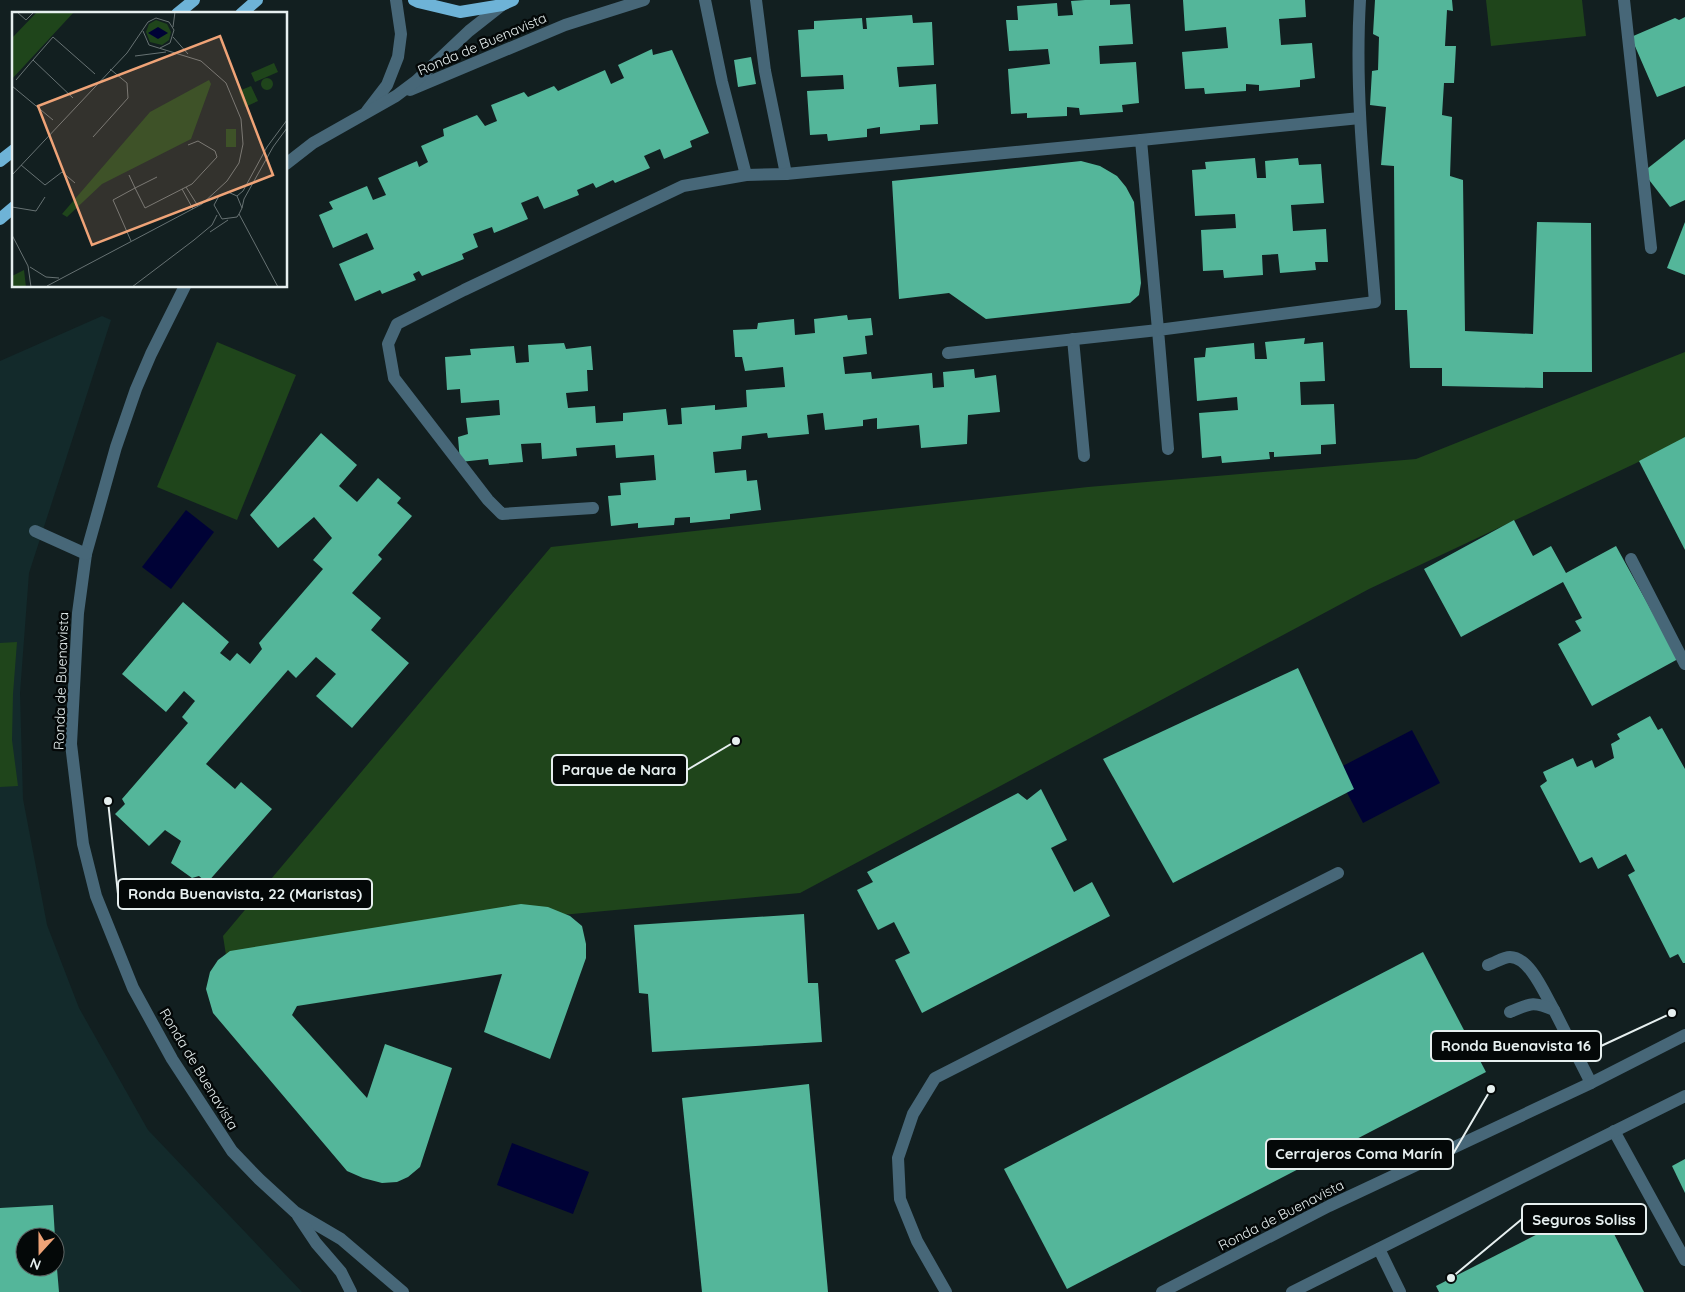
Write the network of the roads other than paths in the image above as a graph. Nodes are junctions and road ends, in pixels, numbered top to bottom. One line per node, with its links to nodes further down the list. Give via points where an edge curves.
1 (194, 0): 12 (main road)
2 (257, 0): 13 (main road)
3 (396, 0): 15 (street, Ronda de Buenavista, via 401,34 398,58 387,85)
4 (414, 0): 11 (main road, via 460,12)
5 (617, 0): 10 (street, Ronda de Buenavista)
6 (705, 0): 22 (street)
7 (756, 0): 21 (street, via 765,71)
8 (1360, 0): 16 (street)
9 (1624, 0): 25 (street)
10 (640, 1): 14 (street, Ronda de Buenavista, via 565,26)
11 (507, 3): 14 (street, Ronda de Buenavista, via 469,31)
12 (179, 12)
13 (242, 12)
14 (396, 96): 15 (street, Ronda de Buenavista)
15 (363, 116): 20 (street, Ronda de Buenavista, via 313,143)
16 (1360, 118): 17 (street); 27 (street, via 1375,302)
17 (1141, 140): 21 (street); 27 (street)
18 (12, 152): 19 (main road)
19 (0, 162)
20 (288, 162)
21 (786, 174): 22 (street)
22 (746, 175): 32 (street, via 683,186 397,324 388,344 394,378 502,514)
23 (12, 209): 24 (main road)
24 (0, 219)
25 (1651, 248)
26 (184, 288): 34 (street, Ronda de Buenavista, via 136,389)
27 (1158, 330): 28 (street); 30 (street)
28 (1073, 339): 29 (street); 31 (street)
29 (948, 353)
30 (1168, 449)
31 (1084, 456)
32 (593, 508)
33 (35, 532): 34 (street)
34 (86, 554): 45 (street, Ronda de Buenavista, via 78,613 71,744 83,844 96,896 133,988 172,1059 232,1151)
35 (1631, 559): 36 (street)
36 (1685, 664)
37 (1338, 873): 50 (street, via 935,1078 913,1114 898,1158 899,1191 917,1241)
38 (1488, 966): 39 (street, via 1508,957 1518,958 1527,964)
39 (1554, 1010): 40 (street, via 1531,1004); 42 (street)
40 (1510, 1012)
41 (1685, 1035): 42 (street, Ronda de Buenavista)
42 (1591, 1083): 51 (street, Ronda de Buenavista, via 1329,1206)
43 (1685, 1096): 44 (street)
44 (1614, 1131): 46 (street); 47 (street)
45 (296, 1212): 48 (street, Ronda de Buenavista, via 316,1243 341,1272); 49 (street, Ronda de Buenavista, via 341,1239)
46 (1379, 1249): 52 (street); 53 (street)
47 (1685, 1260)
48 (351, 1292)
49 (404, 1292)
50 (946, 1292)
51 (1162, 1292)
52 (1292, 1292)
53 (1400, 1292)

